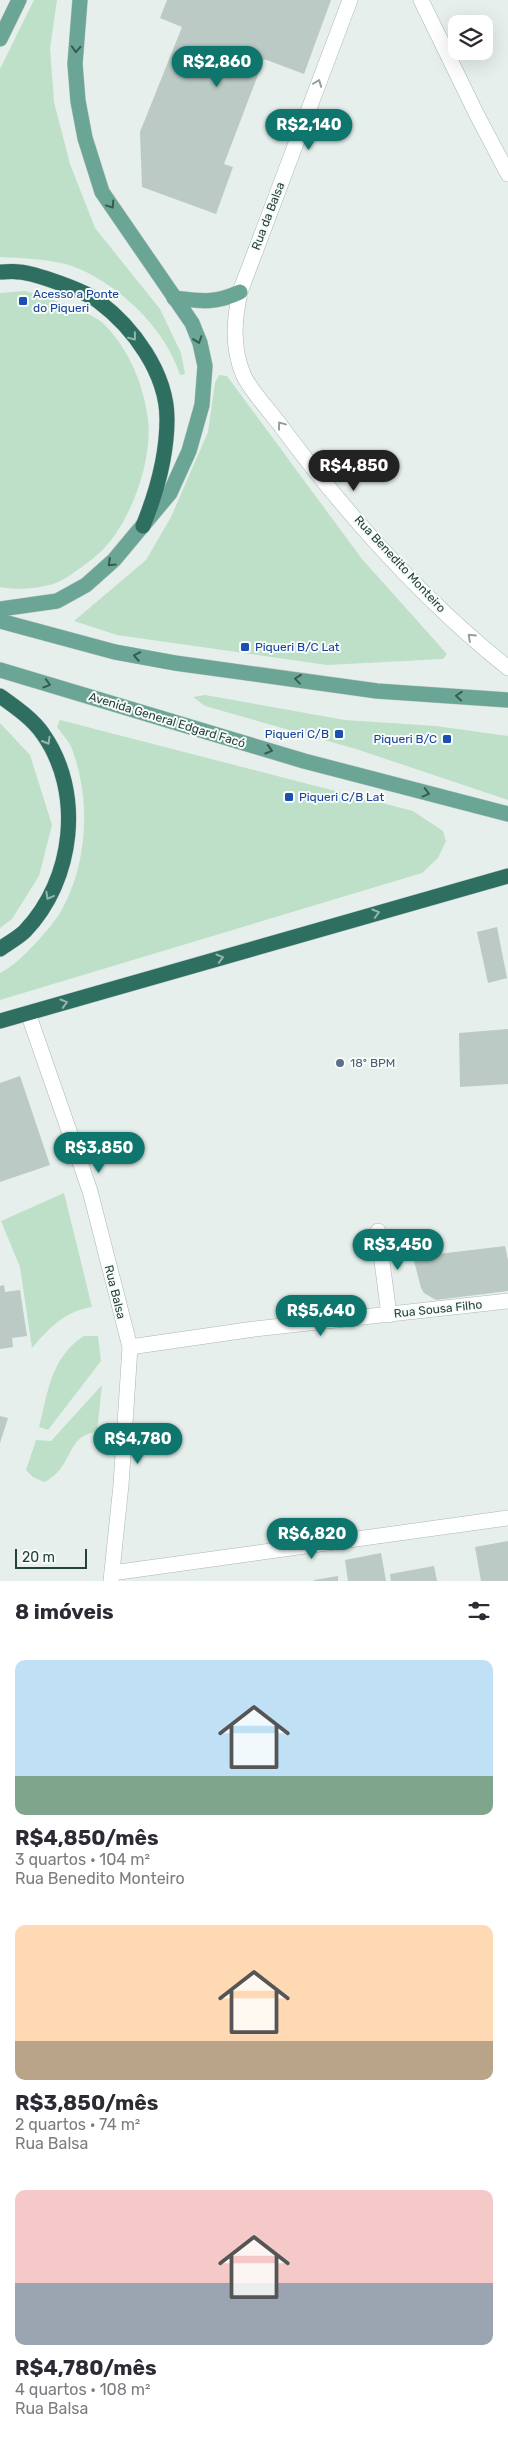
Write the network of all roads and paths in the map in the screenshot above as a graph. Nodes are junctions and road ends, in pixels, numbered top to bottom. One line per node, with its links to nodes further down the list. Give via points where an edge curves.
1 (19, 0): 5 (main road)
2 (80, 0): 9 (main road, one-way to 9, via 75,64 78,101 85,138 102,192)
3 (350, 0): 8 (street, Rua da Balsa, one-way to 3)
4 (421, 0): 6 (street)
5 (0, 39)
6 (508, 174)
7 (0, 272): 10 (highway, one-way to 10, via 20,272 57,282 97,300 125,326 145,352 161,384 167,418 156,494)
8 (240, 292): 9 (main road, via 224,300 210,302); 13 (street, Rua Benedito Monteiro, one-way to 8, via 422,592 298,448 244,376 234,328)
9 (174, 298): 10 (main road, one-way to 10, via 192,323 200,343 205,366 202,405 189,451 170,493)
10 (143, 526): 11 (main road, one-way to 11, via 114,560 86,585 57,601)
11 (0, 609)
12 (0, 621): 16 (main road, one-way to 12, via 377,691 176,663 115,652)
13 (508, 668)
14 (0, 670): 17 (main road, Avenida General Edgard Facó, one-way to 17, via 304,761)
15 (0, 696): 19 (highway, one-way to 19, via 42,732 58,760 68,824 66,854 57,882 24,931)
16 (508, 700)
17 (508, 814)
18 (508, 876): 20 (highway, one-way to 18)
19 (0, 949)
20 (28, 1013): 21 (highway); 25 (street, Rua Balsa, via 90,1191)
21 (0, 1021)
22 (378, 1231): 24 (street)
23 (508, 1300): 24 (street, Rua Sousa Filho)
24 (389, 1315): 25 (street, Rua Sousa Filho, via 254,1329)
25 (130, 1347): 27 (street, Rua Balsa, via 122,1485)
26 (508, 1518): 27 (street)
27 (111, 1577)

